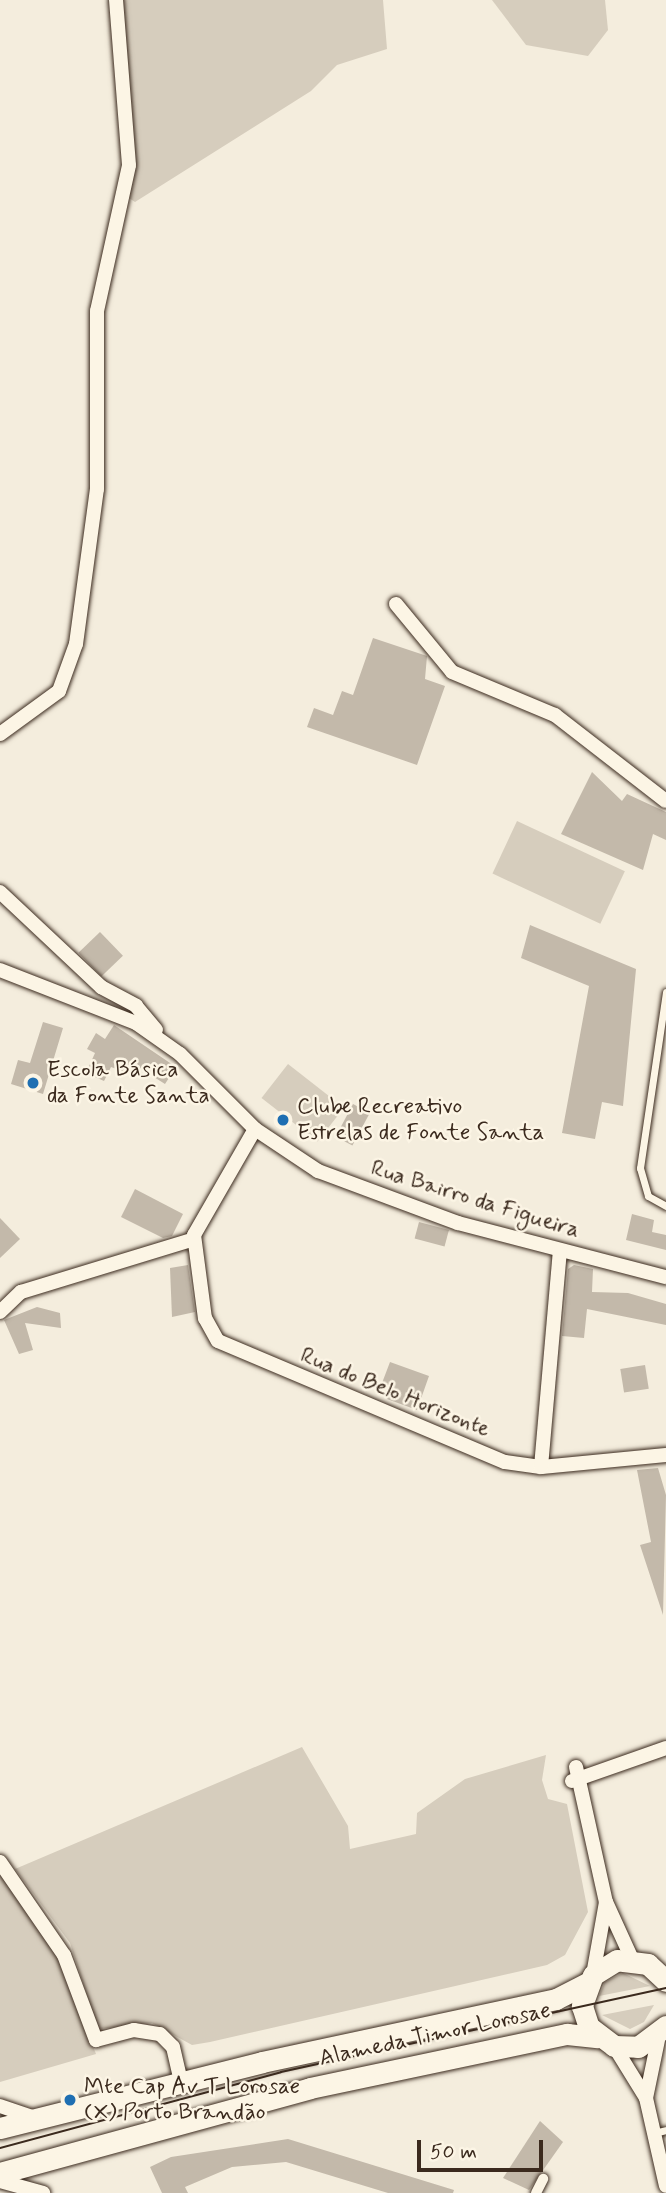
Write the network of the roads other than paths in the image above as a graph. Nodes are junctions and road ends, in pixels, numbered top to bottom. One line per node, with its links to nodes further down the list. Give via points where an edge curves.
1 (116, 0): 3 (street, via 129,165 97,311 97,489 76,644 59,691)
2 (396, 604): 4 (street, via 452,672 555,715)
3 (0, 734)
4 (666, 801)
5 (0, 892): 8 (street, via 100,987 136,1006)
6 (0, 970): 8 (street, Rua Bairro da Figueira, via 93,1002)
7 (666, 992): 10 (lane, via 640,1168 648,1196)
8 (168, 1045): 9 (street, Rua Bairro da Figueira)
9 (254, 1129): 11 (street); 12 (street, Rua Bairro da Figueira, via 328,1175 458,1223)
10 (666, 1206)
11 (194, 1239): 14 (street, via 21,1292); 16 (street, Rua do Belo Horizonte, via 205,1318 224,1346 499,1460)
12 (560, 1251): 13 (street, Rua Bairro da Figueira); 16 (street)
13 (666, 1277)
14 (0, 1312)
15 (666, 1455): 16 (street, Rua do Belo Horizonte)
16 (541, 1467)
17 (666, 1748): 19 (street, via 575,1776)
18 (0, 1863): 25 (street, via 64,1955 96,2040 134,2030 160,2034 173,2047)
19 (606, 1902): 20 (street); 21 (street)
20 (649, 1961): 21 (main road, Alameda Timor Lorosae); 22 (main road)
21 (590, 1979): 24 (main road, via 584,2015); 25 (main road, Alameda Timor Lorosae, via 556,1999)
22 (666, 1981)
23 (663, 2030): 24 (main road, Alameda Timor Lorosae, via 638,2047); 26 (street)
24 (606, 2041): 26 (street); 31 (main road, Alameda Timor Lorosae, via 567,2034 310,2088)
25 (181, 2082): 28 (main road, Alameda Timor Lorosae)
26 (646, 2098): 30 (street)
27 (0, 2106): 28 (street)
28 (38, 2119): 29 (main road, Alameda Timor Lorosae)
29 (0, 2129)
30 (660, 2131): 34 (street)
31 (0, 2173)
32 (543, 2179): 36 (street)
33 (0, 2181): 35 (street)
34 (666, 2186)
35 (43, 2193)
36 (536, 2193)

